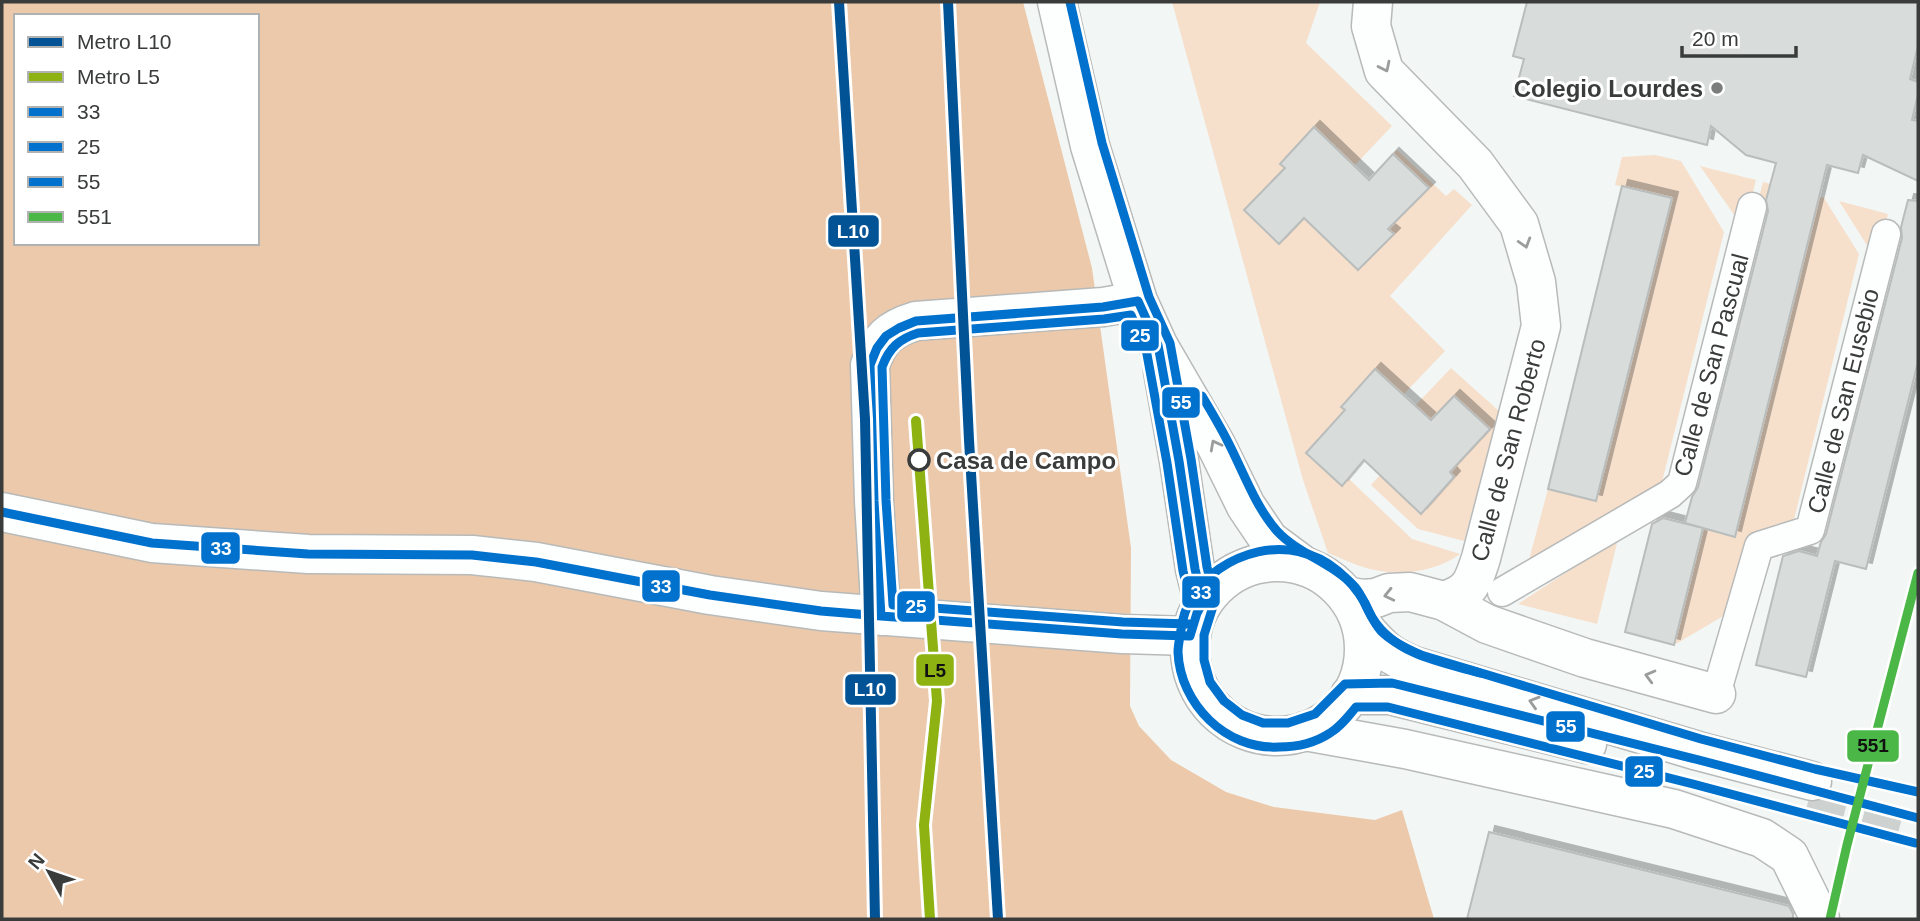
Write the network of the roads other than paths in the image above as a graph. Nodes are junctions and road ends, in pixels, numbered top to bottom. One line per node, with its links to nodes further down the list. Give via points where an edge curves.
1 (1057, 2): 5 (main road, via 1090,146)
2 (1373, 2): 10 (main road, Calle de San Roberto, one-way to 10, via 1371,26 1384,71 1475,164 1519,224 1536,282 1541,326 1473,583 1460,596)
3 (1752, 207): 9 (street, Calle de San Pascual, via 1682,484)
4 (1886, 234): 14 (street, Calle de San Eusebio, via 1810,530 1759,546)
5 (1138, 301): 6 (main road); 12 (main road, via 916,321 887,335 870,365)
6 (1158, 345): 8 (main road, one-way to 6, via 1269,540 1246,506); 13 (main road, via 1195,569)
7 (2, 512): 12 (main road, via 152,543 308,554 472,555 536,562 710,595)
8 (1304, 566): 11 (main road, via 1327,578); 13 (main road, via 1279,561 1251,565 1213,589)
9 (1502, 592)
10 (1444, 601): 11 (main road, one-way to 11, via 1410,592 1389,593 1363,599); 14 (main road, one-way to 10, via 1584,658 1487,624)
11 (1355, 612): 15 (main road, via 1362,664); 15 (main road, one-way to 11, via 1390,695 1683,768 1810,792 1698,751 1399,660 1382,650)
12 (881, 616): 13 (main road, via 1122,634)
13 (1197, 619): 16 (main road, via 1189,651 1192,672 1212,708 1228,722 1268,736)
14 (1716, 694)
15 (1350, 695): 16 (main road, via 1335,714)
16 (1313, 727): 17 (main road, via 1674,809 1762,838 1789,856); 18 (main road, via 1537,772 1741,821 1789,844)
17 (1820, 919)
18 (1832, 919)

